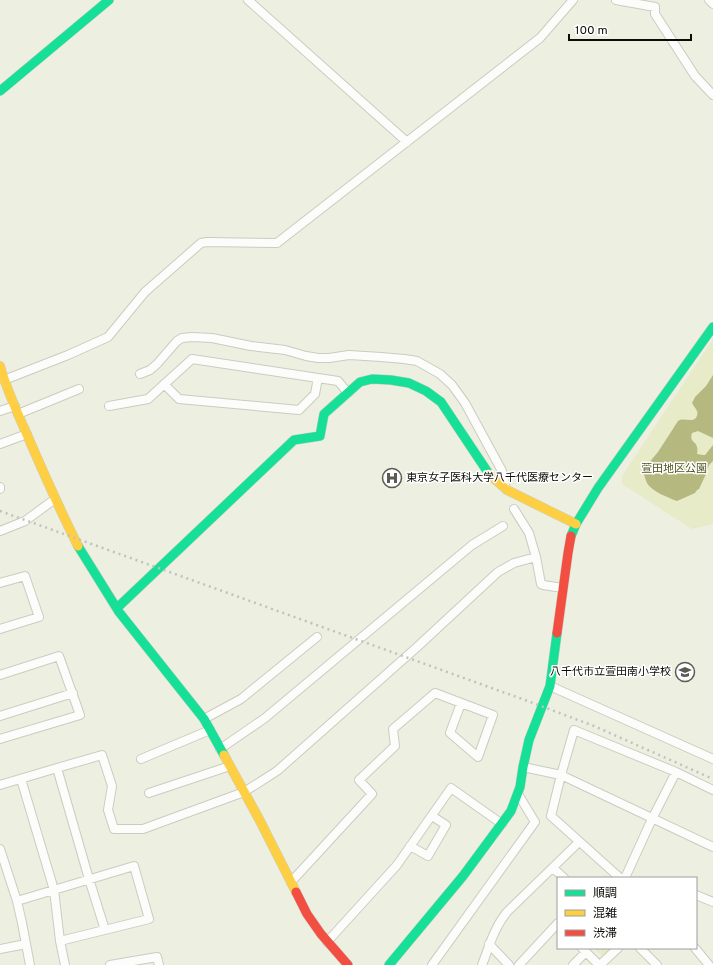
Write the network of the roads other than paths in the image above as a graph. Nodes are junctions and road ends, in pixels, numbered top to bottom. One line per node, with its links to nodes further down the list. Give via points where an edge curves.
1 (109, 0): 7 (street)
2 (248, 0): 9 (street)
3 (573, 0): 9 (street, via 540,38)
4 (616, 0): 8 (street, via 655,7 655,14 695,76)
5 (709, 0): 6 (street)
6 (713, 4)
7 (0, 91)
8 (713, 95)
9 (407, 142): 14 (street, via 277,243 201,243 146,292 108,337 68,356)
10 (713, 327): 26 (street, via 598,488)
11 (0, 366): 14 (street)
12 (140, 374): 23 (street, via 157,364 177,341 192,337 285,350 318,358 349,355 417,361 440,374 465,403 502,471)
13 (318, 378): 15 (street, via 192,359); 15 (street, via 315,394 299,410 179,399); 17 (street, via 338,381)
14 (4, 380): 19 (street)
15 (164, 384): 18 (street, via 148,399)
16 (79, 389): 19 (street)
17 (348, 393): 23 (street, via 360,382 372,379 409,383 426,391 441,402 491,476); 32 (street, via 324,414 320,436 294,440)
18 (109, 406)
19 (16, 410): 20 (street); 21 (street)
20 (0, 411)
21 (27, 434): 22 (street); 24 (street)
22 (0, 444)
23 (506, 490): 26 (street)
24 (55, 499): 28 (street, via 25,521); 32 (street, via 78,546)
25 (514, 509): 29 (street, via 528,533)
26 (576, 524): 31 (street, via 571,537)
27 (502, 526): 43 (street, via 472,545 265,718)
28 (0, 531)
29 (536, 557): 31 (street, via 541,584); 54 (street, via 514,563 498,572 277,771)
30 (0, 583): 33 (street, via 25,576 39,617)
31 (563, 588): 36 (street)
32 (117, 608): 40 (street)
33 (0, 628)
34 (317, 637): 40 (street, via 241,699)
35 (0, 675): 37 (street, via 59,656)
36 (550, 686): 45 (street); 48 (street, via 529,740)
37 (72, 693): 39 (street); 42 (street, via 80,715)
38 (461, 703): 38 (street, via 493,715 478,757 450,733); 70 (street, via 435,693 393,729 395,746 359,780 372,794)
39 (0, 716)
40 (204, 719): 41 (street)
41 (210, 730): 43 (street); 44 (street)
42 (0, 738)
43 (220, 749): 46 (street)
44 (141, 759)
45 (713, 759)
46 (230, 766): 54 (street); 55 (street)
47 (57, 768): 51 (street); 54 (street, via 102,755 112,786 108,810 114,829 143,829); 69 (street)
48 (523, 768): 50 (street); 56 (street)
49 (676, 772): 50 (street, via 574,730); 53 (street); 58 (street)
50 (561, 775): 58 (street); 60 (street, via 551,816)
51 (21, 779): 52 (street); 71 (street)
52 (0, 785)
53 (713, 790)
54 (244, 792): 70 (street)
55 (149, 793)
56 (518, 794): 59 (street); 92 (street, via 535,822)
57 (432, 816): 59 (street, via 451,788); 61 (street); 61 (street, via 446,825 428,856)
58 (652, 819): 62 (street); 68 (street)
59 (502, 824): 91 (street, via 463,876)
60 (579, 842): 64 (street); 67 (street)
61 (410, 846): 78 (street, via 397,865)
62 (713, 847)
63 (0, 848): 65 (street)
64 (553, 868): 66 (street); 80 (street, via 506,912)
65 (3, 870): 73 (street)
66 (563, 877)
67 (619, 877)
68 (625, 877)
69 (89, 879): 71 (street); 76 (street); 76 (street, via 134,866 149,919)
70 (291, 882): 78 (street, via 307,914)
71 (54, 890): 73 (street); 77 (street)
72 (697, 895): 74 (street)
73 (17, 901): 79 (street)
74 (713, 902)
75 (557, 924): 95 (street)
76 (105, 930): 77 (street)
77 (60, 941): 87 (street)
78 (328, 942): 90 (street)
79 (26, 944): 81 (street); 86 (street)
80 (490, 944): 93 (street); 94 (street)
81 (0, 949)
82 (617, 949): 97 (street)
83 (641, 949): 98 (street)
84 (696, 949): 99 (street)
85 (584, 950): 96 (street); 97 (street)
86 (30, 965)
87 (65, 965)
88 (110, 965): 89 (street, via 157,956)
89 (159, 965)
90 (348, 965)
91 (389, 965)
92 (432, 965)
93 (482, 965)
94 (509, 965)
95 (519, 965)
96 (573, 965)
97 (600, 965)
98 (657, 965)
99 (709, 965)

